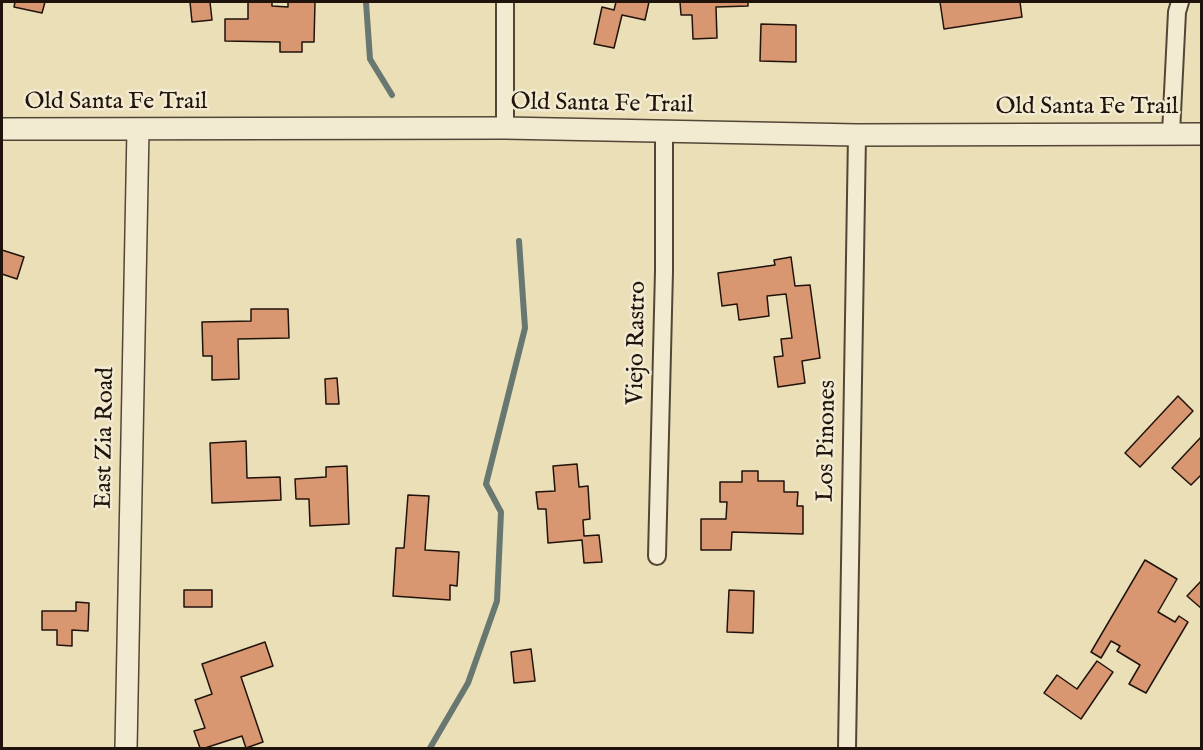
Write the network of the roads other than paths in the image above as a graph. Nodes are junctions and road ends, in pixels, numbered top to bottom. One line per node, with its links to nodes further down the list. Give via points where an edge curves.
1 (505, 2): 3 (street)
2 (1180, 2): 7 (street)
3 (505, 128): 5 (street, Old Santa Fe Trail); 6 (street, Old Santa Fe Trail)
4 (2, 129): 5 (street, Old Santa Fe Trail)
5 (138, 129): 11 (street, East Zia Road)
6 (664, 131): 9 (street, Old Santa Fe Trail); 10 (street, Viejo Rastro)
7 (1171, 134): 8 (street, Old Santa Fe Trail); 9 (street, Old Santa Fe Trail)
8 (1202, 134)
9 (857, 135): 12 (street, Los Pinones)
10 (657, 556)
11 (126, 748)
12 (847, 748)

